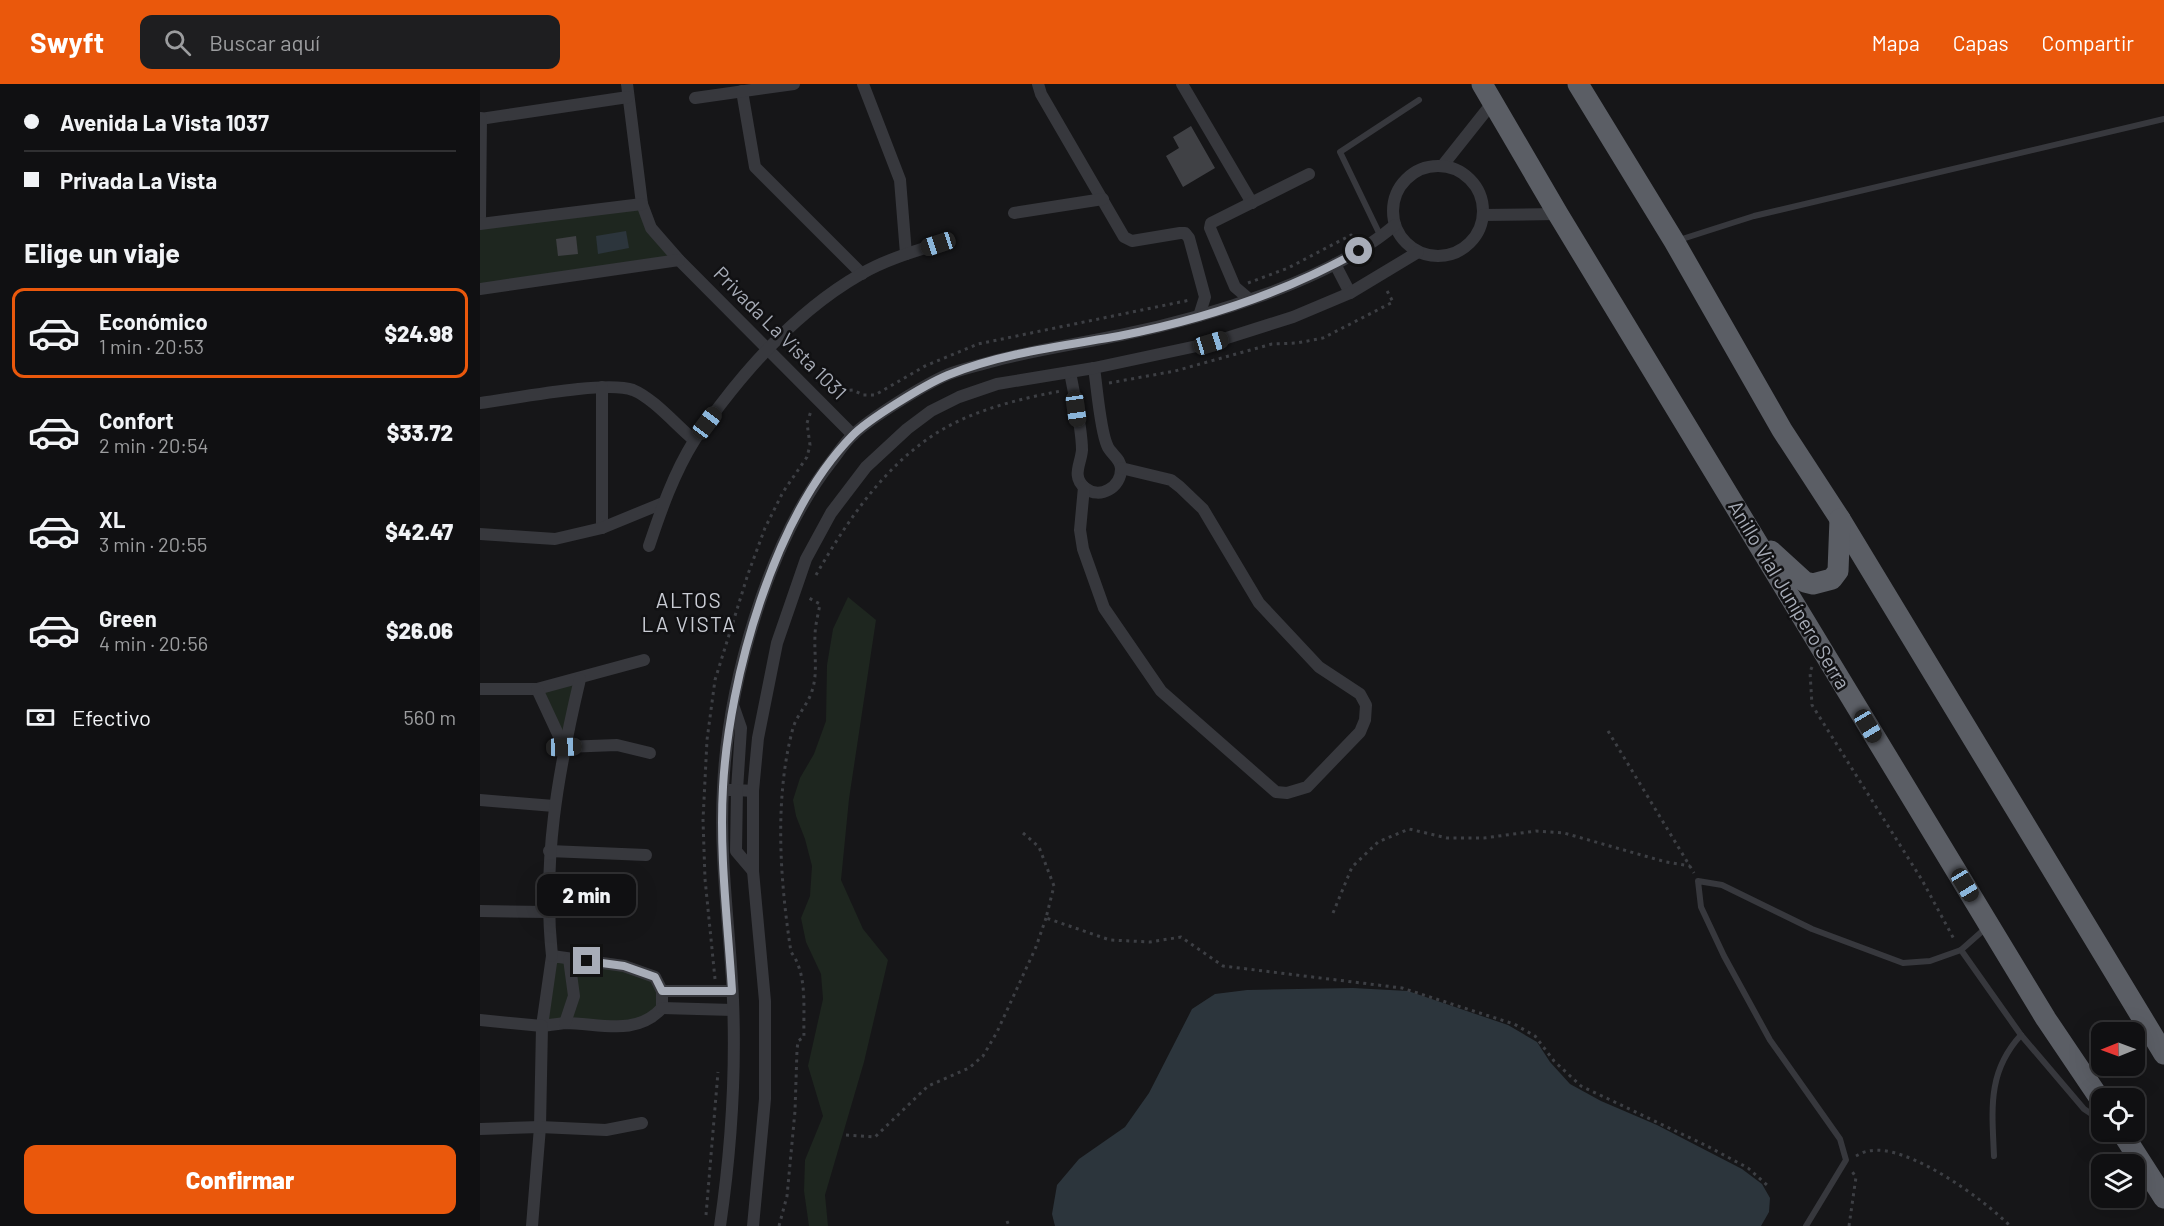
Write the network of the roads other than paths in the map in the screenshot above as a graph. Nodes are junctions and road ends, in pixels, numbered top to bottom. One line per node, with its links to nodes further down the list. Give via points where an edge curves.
1 (794, 84): 7 (street)
2 (863, 84): 28 (street, via 900,180)
3 (1038, 84): 15 (street)
4 (1182, 84): 16 (street)
5 (1578, 84): 25 (highway)
6 (628, 90): 11 (street, Privada La Vista 1031); 17 (street, Privada La Vista 1031)
7 (742, 91): 9 (street); 31 (street, via 754,167)
8 (1487, 93): 13 (street); 19 (highway, Anillo Vial Junípero Serra)
9 (696, 98)
10 (1419, 100): 24 (lane, via 1340,152)
11 (481, 118): 21 (street, Privada La Vista 1031)
12 (2164, 119): 25 (lane, via 1754,216)
13 (1443, 165): 20 (street, via 1474,182 1482,198); 23 (street, via 1425,167 1404,182 1393,207)
14 (1309, 174): 16 (street)
15 (1104, 199): 18 (street); 35 (street, via 1127,240 1185,233 1204,297)
16 (1252, 203): 34 (street, via 1211,223 1210,228 1235,287)
17 (642, 204): 22 (street); 29 (street, Privada La Vista 1031, via 651,228)
18 (1014, 213)
19 (1558, 214): 20 (street); 49 (highway, Anillo Vial Junípero Serra)
20 (1483, 215): 27 (street, via 1478,232 1452,254)
21 (480, 217)
22 (480, 224)
23 (1395, 225): 24 (street); 27 (street, via 1404,241)
24 (1381, 237): 30 (street)
25 (1674, 241): 46 (highway, via 1782,430)
26 (938, 244): 28 (street)
27 (1418, 252): 33 (street)
28 (906, 254): 31 (street)
29 (679, 260): 32 (street); 36 (street, Privada La Vista 1031)
30 (1335, 264): 33 (street); 34 (street)
31 (862, 274): 36 (street, via 799,318)
32 (480, 289)
33 (1350, 293): 37 (street, via 1293,317 1211,343)
34 (1249, 299): 35 (street)
35 (1199, 316): 41 (street, via 1122,335 1031,350 947,375)
36 (767, 348): 41 (street, Privada La Vista 1031); 42 (street)
37 (1094, 368): 38 (street); 43 (street, via 1107,445)
38 (1070, 372): 44 (street, via 1082,449 1078,477); 60 (street, via 997,384 931,411 866,467 831,513 817,536 784,622 766,691)
39 (602, 387): 40 (street); 42 (street, via 631,390 642,396); 47 (street)
40 (480, 403)
41 (853, 435): 55 (street, via 813,485 783,546 749,635)
42 (694, 440): 45 (street)
43 (1121, 468): 44 (street, via 1112,488 1093,492); 44 (street, via 1171,480 1180,487 1203,509 1259,603 1320,667 1360,694 1366,705 1360,732 1307,787 1276,792 1161,692 1099,598 1080,530)
44 (1084, 487)
45 (663, 503): 47 (street); 50 (street)
46 (1840, 519): 49 (highway, via 1838,571 1832,579 1813,584 1805,582); 80 (highway)
47 (602, 528): 48 (street, via 555,539)
48 (480, 534)
49 (1752, 535): 68 (highway, Anillo Vial Junípero Serra)
50 (649, 546)
51 (644, 660): 52 (street)
52 (580, 679): 54 (street); 56 (street)
53 (480, 689): 54 (street)
54 (537, 689): 56 (street)
55 (733, 704): 58 (street); 59 (street, via 741,728)
56 (564, 747): 57 (street, via 617,745); 62 (street)
57 (650, 753)
58 (723, 789): 59 (street); 73 (street, via 722,835)
59 (737, 790): 60 (street); 65 (street, via 736,851)
60 (753, 791): 65 (street)
61 (480, 800): 62 (street)
62 (554, 806): 63 (street)
63 (549, 851): 64 (street); 67 (street)
64 (646, 855)
65 (753, 871): 91 (street, via 765,1001 765,1099)
66 (480, 911): 67 (street)
67 (547, 912): 70 (street)
68 (1989, 925): 69 (lane); 81 (highway, Anillo Vial Junípero Serra)
69 (1961, 950): 79 (lane); 92 (lane, via 1930,961 1903,963 1812,930 1722,885 1698,881 1701,907 1770,1040 1840,1140 1846,1160)
70 (552, 956): 71 (street); 78 (street)
71 (569, 959): 72 (street, via 624,966 655,977); 77 (street, via 574,996)
72 (662, 991): 73 (street); 74 (street)
73 (732, 991): 75 (street)
74 (662, 1008): 75 (street); 77 (street, via 653,1018 616,1028)
75 (733, 1010): 90 (street, via 733,1098)
76 (480, 1020): 78 (street)
77 (565, 1023): 78 (street)
78 (542, 1026): 84 (street)
79 (2021, 1035): 82 (lane); 87 (lane, via 2007,1050 1997,1071 1992,1106)
80 (2164, 1054)
81 (2093, 1088)
82 (2091, 1114)
83 (642, 1123): 84 (street, via 606,1130)
84 (540, 1127): 85 (street); 89 (street)
85 (480, 1129)
86 (2127, 1142): 88 (highway)
87 (1994, 1156)
88 (2164, 1198)
89 (532, 1226)
90 (720, 1226)
91 (753, 1226)
92 (1806, 1226)

